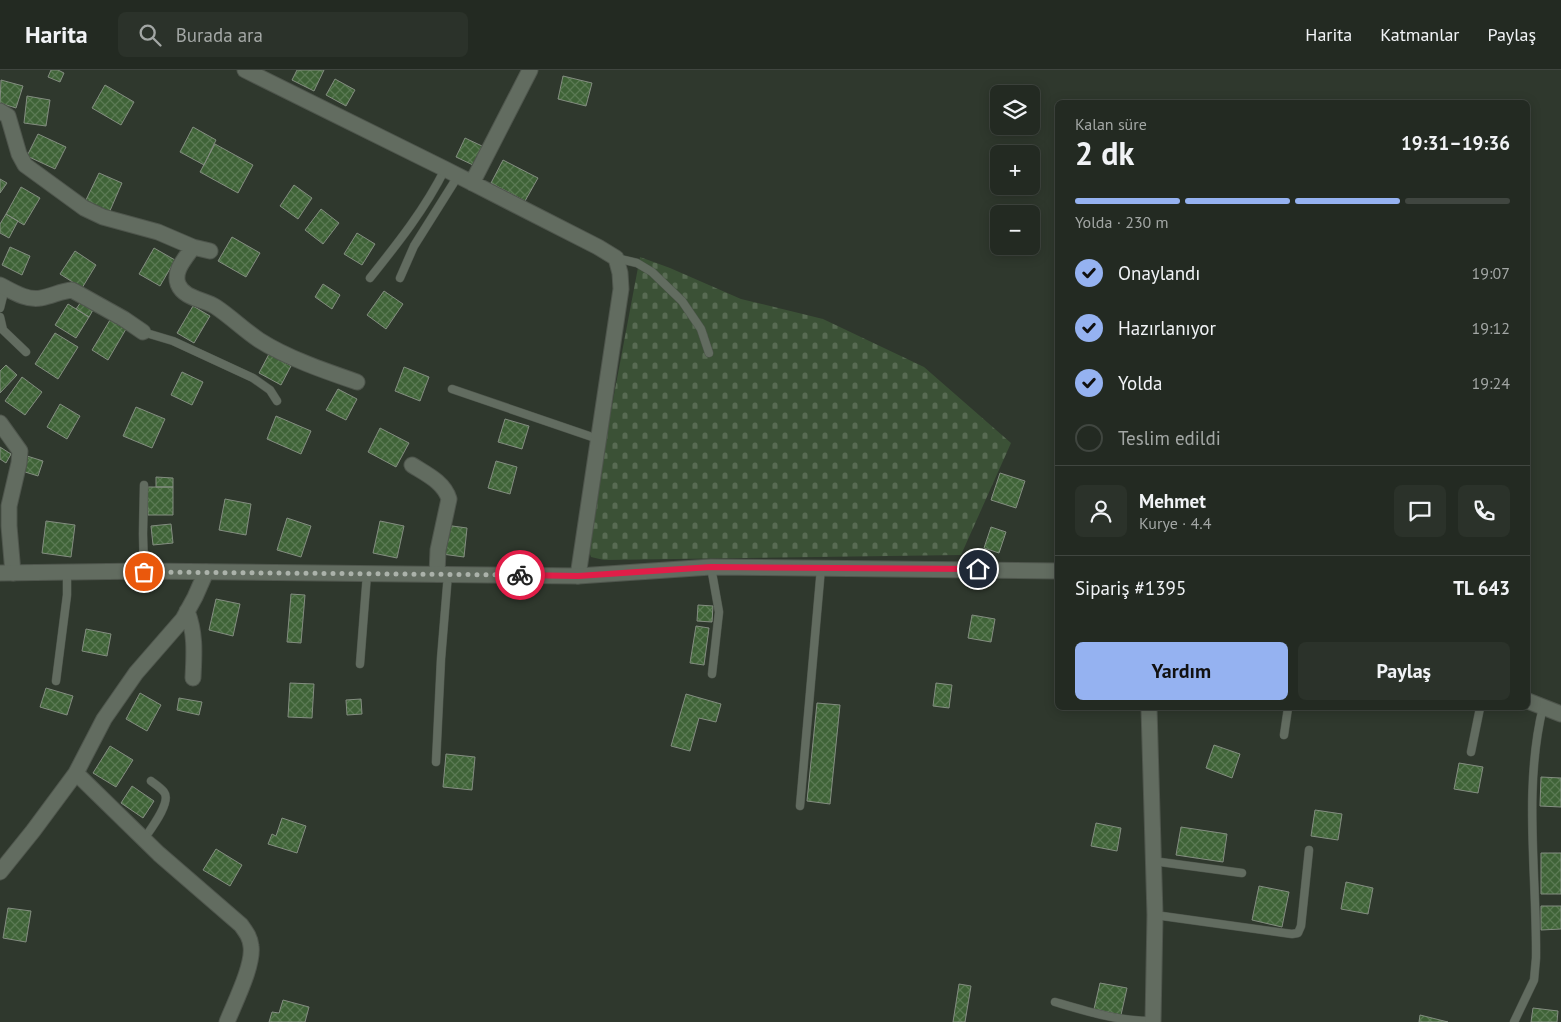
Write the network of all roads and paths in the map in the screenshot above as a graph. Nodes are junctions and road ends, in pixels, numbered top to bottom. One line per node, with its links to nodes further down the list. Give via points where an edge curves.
1 (245, 70): 4 (street)
2 (530, 70): 5 (street)
3 (0, 111): 6 (street, via 8,116 25,165 84,208)
4 (452, 172): 5 (street); 9 (lane, via 435,188 412,225); 10 (lane)
5 (472, 183): 8 (street)
6 (193, 246): 7 (street); 17 (street, via 176,276 185,294 214,306 259,340 313,367)
7 (210, 251)
8 (616, 258): 16 (lane, via 637,263 652,272 682,301 701,329); 21 (street, via 620,289)
9 (370, 278)
10 (400, 278)
11 (3, 286): 12 (lane); 14 (street, via 31,298 72,290)
12 (0, 308)
13 (0, 317): 15 (lane, via 3,330)
14 (143, 332): 19 (lane, via 173,341 253,378 270,390)
15 (26, 352)
16 (709, 353)
17 (357, 382)
18 (452, 389): 21 (lane)
19 (277, 401)
20 (0, 423): 30 (street, via 20,451 9,506)
21 (598, 439): 33 (street)
22 (412, 465): 32 (street, via 446,491 448,499 438,550)
23 (144, 485): 28 (lane)
24 (711, 567): 25 (street); 33 (street); 36 (lane, via 719,612)
25 (821, 568): 26 (street); 50 (lane)
26 (1055, 571)
27 (67, 572): 28 (street); 30 (street); 38 (lane)
28 (144, 572): 29 (street)
29 (206, 572): 31 (street); 34 (street)
30 (7, 573)
31 (367, 574): 32 (street); 35 (lane)
32 (442, 574): 33 (street); 47 (lane)
33 (578, 576)
34 (187, 612): 37 (street, via 195,640); 48 (street, via 104,719)
35 (360, 664)
36 (712, 674)
37 (193, 678)
38 (56, 681)
39 (1530, 702): 40 (street)
40 (1543, 707): 44 (street); 60 (lane, via 1533,767 1534,980)
41 (1149, 710): 53 (street)
42 (1288, 710): 45 (lane)
43 (1480, 710): 46 (lane)
44 (1561, 714)
45 (1284, 735)
46 (1472, 752)
47 (436, 762)
48 (76, 773): 51 (street); 54 (street)
49 (151, 781): 51 (lane, via 164,792 166,799)
50 (800, 806)
51 (144, 839): 59 (street, via 249,935 252,948 249,965)
52 (1309, 850): 56 (lane, via 1298,933)
53 (1153, 861): 55 (lane); 56 (street)
54 (0, 872)
55 (1242, 873)
56 (1154, 914): 58 (street)
57 (1055, 1002): 58 (lane, via 1110,1018)
58 (1153, 1021)
59 (227, 1022)
60 (1514, 1022)

